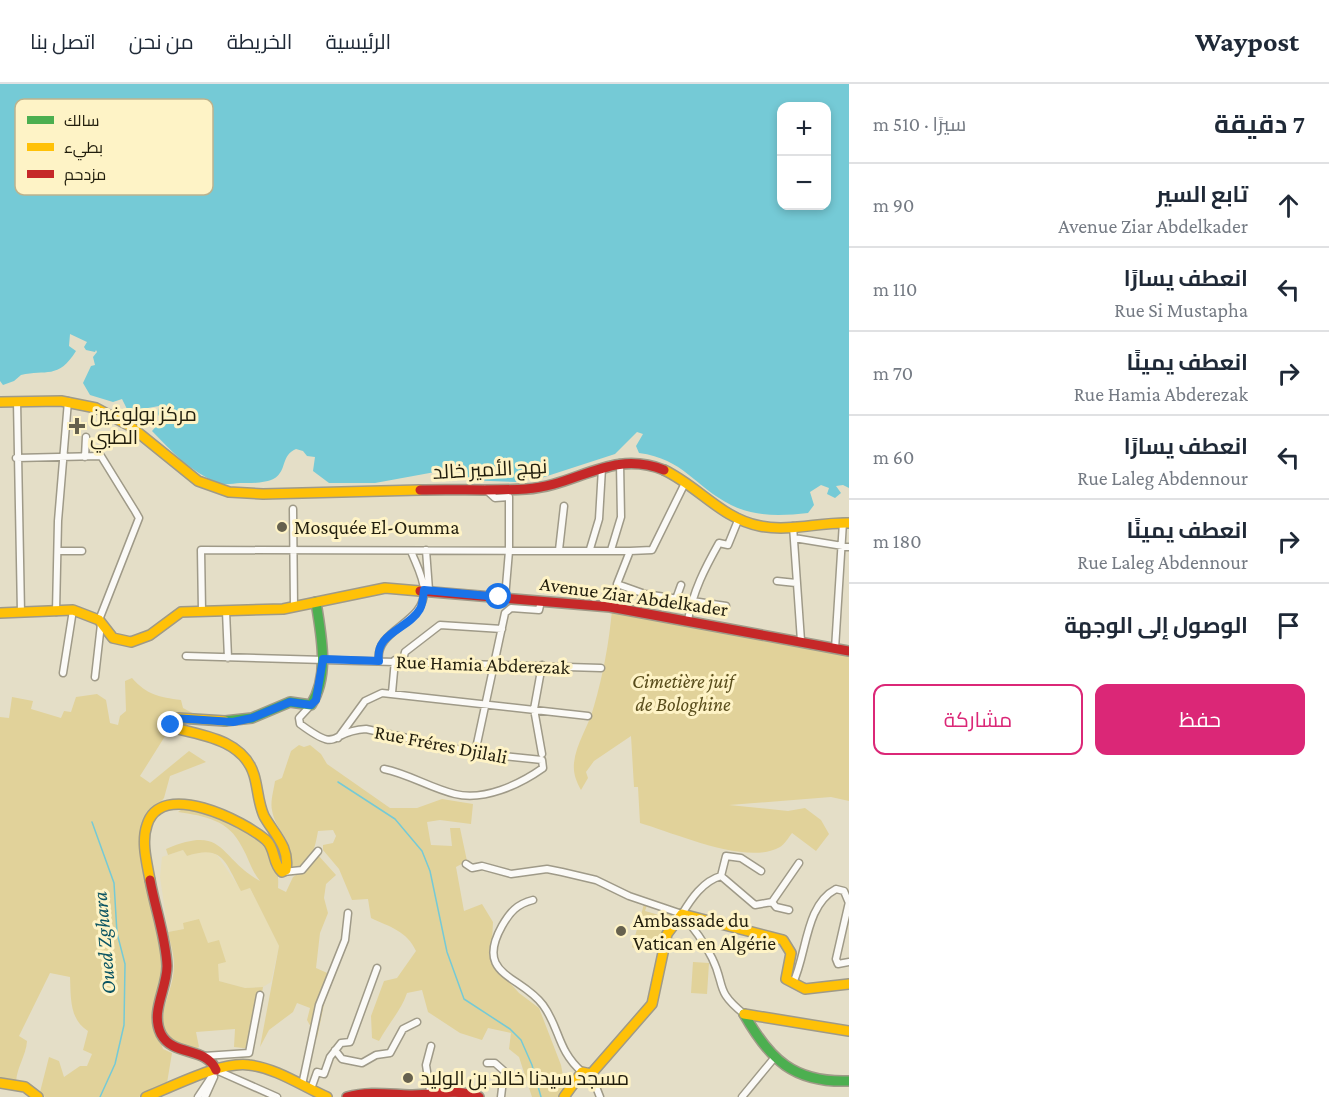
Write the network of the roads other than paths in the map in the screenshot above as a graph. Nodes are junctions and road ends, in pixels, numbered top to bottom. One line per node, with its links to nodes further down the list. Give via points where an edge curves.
1 (16, 401): 2 (street); 3 (street); 7 (street)
2 (68, 401): 5 (street); 11 (street, نهج الأمير خالد, via 89,404 124,420 178,468 220,490 293,493)
3 (0, 402)
4 (86, 437): 6 (street)
5 (62, 455): 6 (street); 7 (street); 25 (street)
6 (86, 457): 48 (street, via 101,456 139,518)
7 (16, 458): 46 (street)
8 (620, 463): 9 (street, نهج الأمير خالد); 10 (street, نهج الأمير خالد, via 649,464); 24 (street, via 621,517)
9 (602, 468): 11 (street, نهج الأمير خالد, via 545,487); 20 (street, via 599,519)
10 (685, 483): 14 (street, نهج الأمير خالد); 29 (street, via 652,550)
11 (484, 489): 28 (street, via 495,498 509,497)
12 (564, 507): 23 (street)
13 (293, 509): 21 (street)
14 (740, 518): 16 (street, نهج الأمير خالد, via 758,526); 36 (street, via 728,544 719,543)
15 (846, 522): 16 (street, نهج الأمير خالد); 18 (street)
16 (793, 526): 17 (street)
17 (794, 538): 18 (street); 31 (street)
18 (840, 545): 19 (street); 51 (street)
19 (849, 547)
20 (590, 549): 23 (street); 24 (street)
21 (294, 550): 27 (street); 40 (street); 43 (street, via 201,550)
22 (426, 550): 27 (street); 28 (street); 33 (street)
23 (559, 550): 28 (street)
24 (611, 550): 29 (street)
25 (58, 551): 26 (street); 44 (street)
26 (82, 551)
27 (411, 551): 33 (street)
28 (509, 551): 34 (street)
29 (630, 551): 35 (street, via 617,584)
30 (777, 581): 31 (street)
31 (796, 584): 50 (street)
32 (681, 585): 35 (street)
33 (427, 590): 34 (street, Avenue Ziar Abdelkader); 38 (street, Avenue Ziar Abdelkader, via 385,588); 58 (street, via 420,610 382,643)
34 (505, 598): 37 (street, Avenue Ziar Abdelkader)
35 (676, 599): 36 (street)
36 (691, 600): 39 (street); 47 (street)
37 (541, 601): 47 (street, Avenue Ziar Abdelkader); 49 (street, via 539,610 508,610)
38 (316, 602): 40 (street, Avenue Ziar Abdelkader); 55 (street)
39 (726, 606)
40 (294, 607): 42 (street, Avenue Ziar Abdelkader)
41 (73, 610): 44 (street); 48 (street); 62 (street)
42 (226, 610): 43 (street, Avenue Ziar Abdelkader); 54 (street)
43 (202, 611): 48 (street, Avenue Ziar Abdelkader, via 181,612 150,635 126,642 113,638)
44 (56, 612): 46 (street)
45 (0, 613): 46 (street)
46 (21, 613)
47 (688, 620): 50 (street, Avenue Ziar Abdelkader)
48 (100, 621): 63 (street)
49 (502, 629): 57 (street, via 440,625 405,652); 59 (street)
50 (801, 641): 51 (street, Avenue Ziar Abdelkader)
51 (835, 649): 52 (street, Avenue Ziar Abdelkader)
52 (849, 651)
53 (186, 656): 54 (street, Rue Hamia Abderezak)
54 (228, 658): 55 (street, Rue Hamia Abderezak)
55 (323, 659): 58 (street, Rue Hamia Abderezak); 65 (street, via 316,700)
56 (395, 660): 57 (street, Rue Hamia Abderezak); 58 (street, Rue Hamia Abderezak); 64 (street)
57 (403, 660): 59 (street, Rue Hamia Abderezak)
58 (379, 661)
59 (496, 663): 60 (street, Rue Hamia Abderezak); 66 (street)
60 (542, 665): 61 (street, Rue Hamia Abderezak); 67 (street)
61 (601, 668)
62 (63, 674)
63 (95, 677)
64 (392, 693): 66 (street); 69 (street, via 365,701)
65 (311, 705): 69 (street, via 299,718 300,724 326,741); 77 (street, via 290,702 233,722 178,718 170,721 174,728 198,733 239,751 251,765 263,814 272,823 287,857)
66 (487, 706): 67 (street); 70 (street)
67 (534, 709): 68 (street); 71 (street)
68 (588, 716)
69 (338, 738): 70 (street, Rue Fréres Djilali, via 366,729)
70 (475, 753): 71 (street, Rue Fréres Djilali)
71 (542, 757): 72 (street, via 543,768 501,789 472,797)
72 (384, 769)
73 (318, 851): 77 (street, via 302,870)
74 (799, 862): 80 (street)
75 (466, 864): 84 (street, via 511,874 547,869 596,880)
76 (761, 871): 78 (street, via 741,858 726,856)
77 (282, 872): 95 (street, via 270,845 226,815 179,804 164,806 146,825 145,843 167,966 159,1029 164,1040 174,1047)
78 (721, 876): 80 (street, via 755,905); 84 (street, via 709,879)
79 (533, 900): 99 (street, via 520,904 504,922 494,946 496,965 543,1005 568,1060)
80 (771, 902): 82 (street)
81 (849, 902): 85 (street, via 836,959 838,964); 87 (street, via 844,891 836,889 816,906)
82 (789, 910)
83 (348, 913): 102 (street, via 345,940 319,1005)
84 (680, 916): 87 (street, via 783,940 791,949 786,975); 90 (street, via 699,934 713,959 726,999); 99 (street, via 664,943 652,1004)
85 (849, 962)
86 (377, 968): 94 (street, via 350,1042 340,1043)
87 (793, 983): 88 (street, via 805,989)
88 (849, 984)
89 (260, 995): 95 (street, via 249,1053)
90 (744, 1014): 92 (street); 96 (street)
91 (417, 1022): 94 (street, via 403,1029 390,1053 362,1063 342,1059)
92 (849, 1032)
93 (431, 1046): 103 (street, via 426,1065)
94 (335, 1050): 102 (street, via 324,1074 317,1072)
95 (204, 1056): 98 (street)
96 (775, 1057): 100 (street, via 807,1077 829,1083); 115 (street)
97 (487, 1063): 112 (street, via 495,1063 504,1071)
98 (216, 1070): 102 (street, via 253,1065); 105 (street); 106 (street); 107 (street); 108 (street)
99 (587, 1073): 113 (street); 114 (street)
100 (849, 1081)
101 (0, 1083): 104 (street, via 31,1088)
102 (307, 1087): 109 (street)
103 (430, 1091): 110 (street, via 410,1095 372,1092); 111 (street, via 458,1090)
104 (38, 1097)
105 (146, 1097)
106 (198, 1097)
107 (205, 1097)
108 (278, 1097)
109 (327, 1097)
110 (347, 1097)
111 (479, 1097)
112 (501, 1097)
113 (564, 1097)
114 (600, 1097)
115 (741, 1097)

